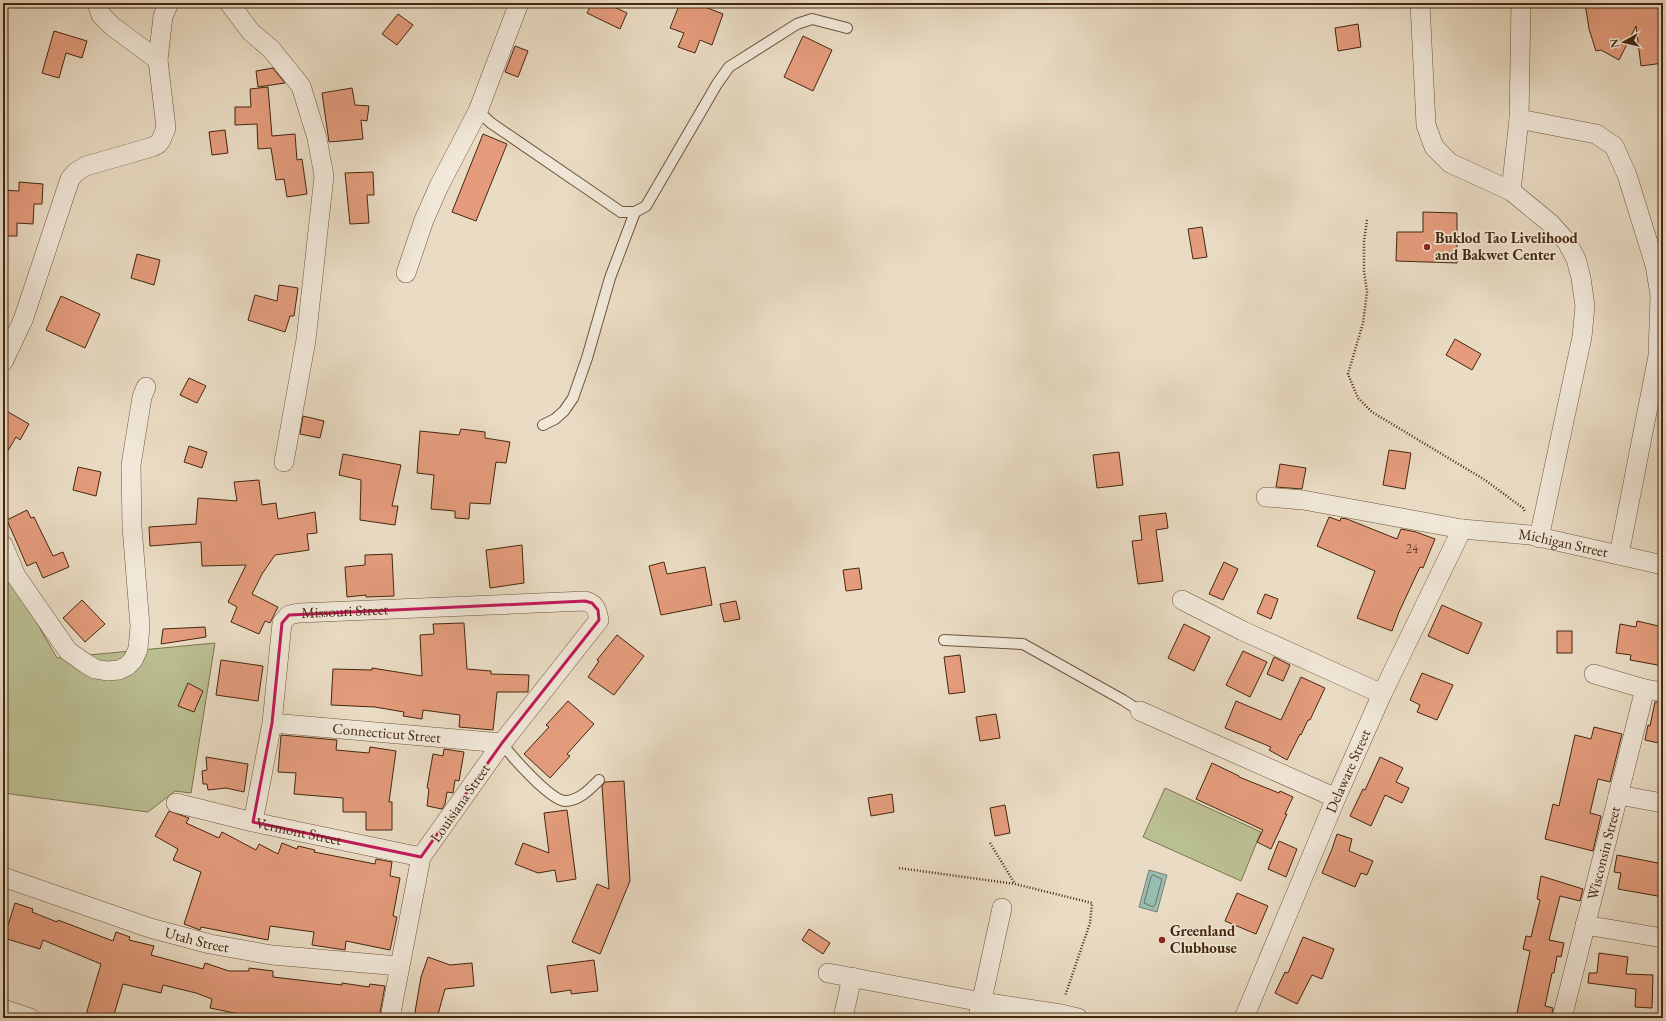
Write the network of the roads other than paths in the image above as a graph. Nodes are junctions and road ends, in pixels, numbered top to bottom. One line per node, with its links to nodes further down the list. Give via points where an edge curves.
1 (97, 3): 8 (street, via 101,15 112,26)
2 (169, 3): 8 (street, via 163,16)
3 (229, 3): 18 (street, via 251,32 271,49 301,86 317,138 324,176 306,340)
4 (519, 3): 9 (street)
5 (1420, 3): 11 (street, via 1426,125 1434,147 1450,164)
6 (1521, 3): 10 (street)
7 (847, 28): 12 (lane, via 812,19 797,24 729,67 646,206)
8 (158, 60): 15 (street, via 166,128 162,140 152,147 86,166 70,179 23,320)
9 (478, 111): 12 (lane, via 491,123 621,212); 13 (street, via 424,220)
10 (1519, 119): 11 (street); 14 (street, via 1596,134 1614,146 1627,174 1655,265 1660,295)
11 (1511, 191): 21 (street, via 1550,223 1567,242 1576,259 1585,306 1582,337)
12 (635, 212): 17 (lane, via 610,278 573,398 564,411)
13 (406, 273)
14 (1660, 358): 23 (street)
15 (3, 362)
16 (146, 387): 22 (street, via 142,397 131,465 132,527 140,626 138,649 133,660 119,670 107,671 95,669 68,651 16,576)
17 (543, 425)
18 (284, 462)
19 (1266, 496): 20 (street, Michigan Street, via 1303,500)
20 (1462, 529): 21 (street, Michigan Street); 30 (street, Delaware Street)
21 (1535, 536): 23 (street, Michigan Street)
22 (3, 545)
23 (1619, 555): 24 (street, Michigan Street)
24 (1663, 565)
25 (1182, 600): 30 (street, via 1243,631)
26 (599, 620): 32 (street, Missouri Street, via 598,610 592,603 585,601 289,615 282,623); 33 (street, Louisiana Street)
27 (944, 640): 31 (lane, via 1023,644)
28 (1594, 674): 29 (street)
29 (1654, 690): 35 (street, Wisconsin Street)
30 (1382, 694): 36 (street, Delaware Street)
31 (1140, 711): 36 (street)
32 (272, 723): 33 (street, Connecticut Street); 39 (street, Missouri Street)
33 (502, 743): 34 (lane, via 534,779 557,799 567,801 577,798); 40 (street, Louisiana Street)
34 (598, 780)
35 (1618, 795): 38 (street); 43 (street, Wisconsin Street)
36 (1336, 798): 54 (street, Delaware Street)
37 (176, 803): 39 (street, Vermont Street)
38 (1663, 803)
39 (253, 822): 40 (street, Vermont Street)
40 (421, 857): 45 (street, Louisiana Street)
41 (3, 877): 45 (street, Utah Street, via 150,928 210,944 272,955)
42 (1002, 908): 49 (street)
43 (1584, 925): 44 (street); 55 (street, Wisconsin Street)
44 (1663, 938)
45 (400, 966): 52 (street, Louisiana Street)
46 (828, 973): 47 (street)
47 (852, 977): 49 (street); 53 (street)
48 (3, 1009): 51 (street)
49 (980, 1010): 50 (street)
50 (1070, 1016)
51 (30, 1018)
52 (390, 1018)
53 (843, 1018)
54 (1244, 1018)
55 (1562, 1018)

